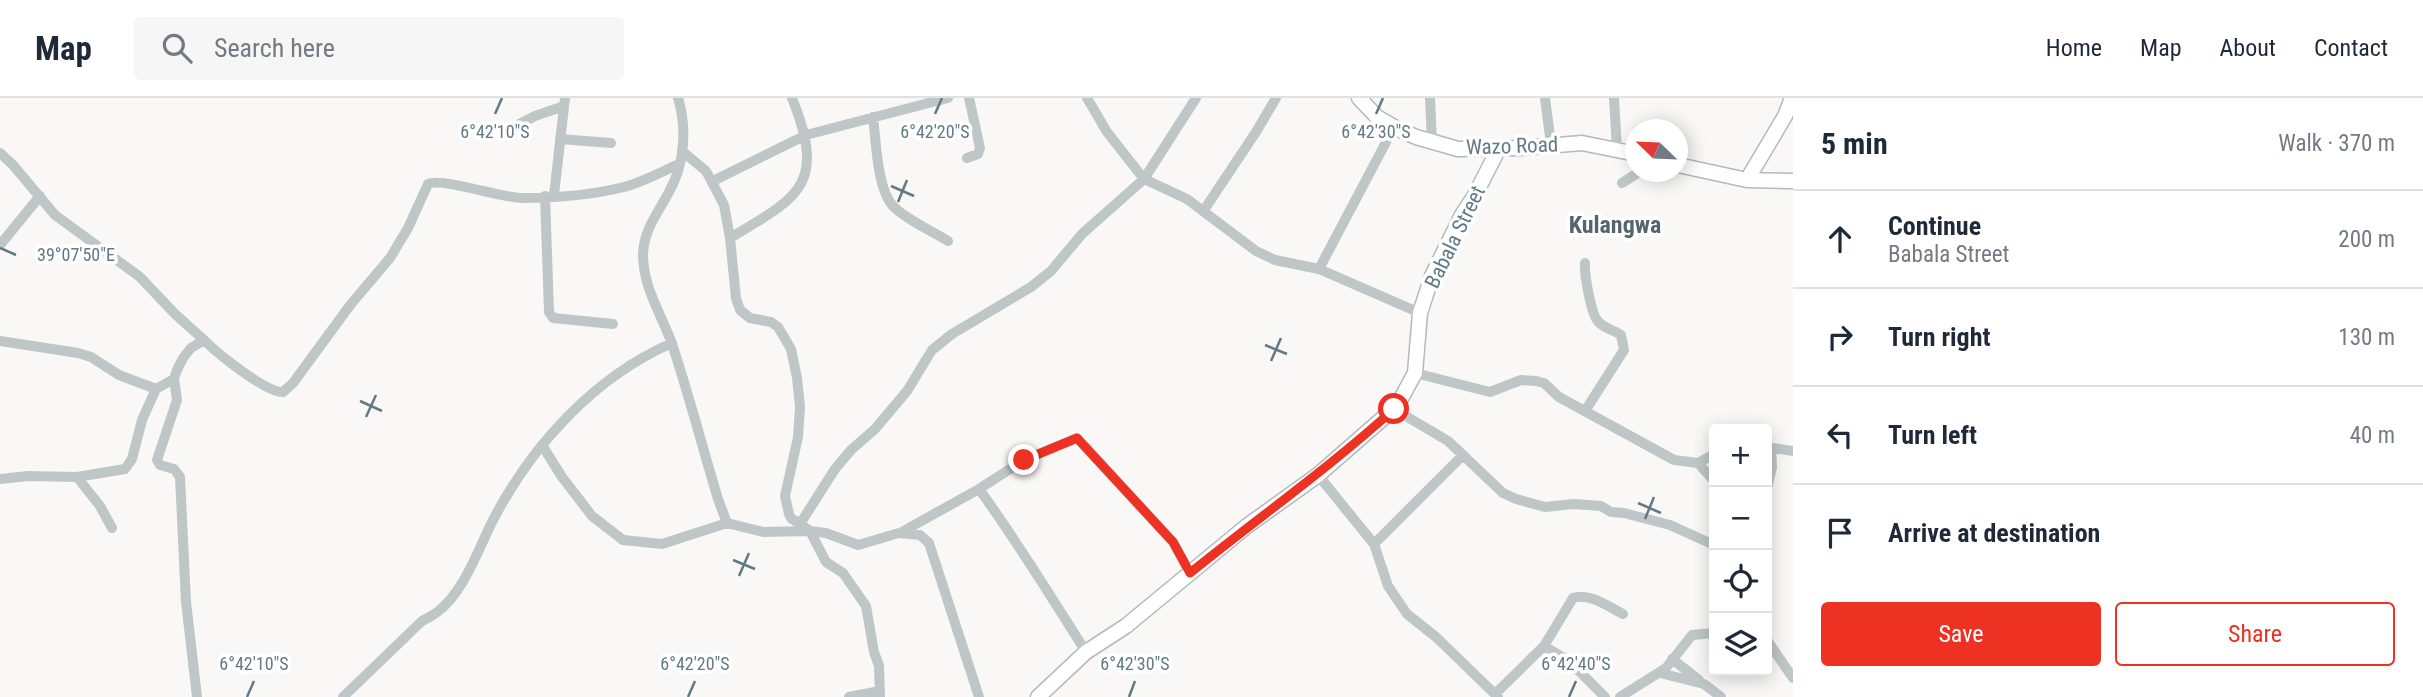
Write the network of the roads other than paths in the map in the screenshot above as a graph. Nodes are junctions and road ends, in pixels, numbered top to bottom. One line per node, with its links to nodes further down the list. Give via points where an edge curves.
1 (678, 98): 25 (street)
2 (792, 98): 18 (street)
3 (948, 98): 13 (street)
4 (969, 98): 28 (street, via 980,148 978,154)
5 (1087, 98): 31 (street)
6 (1196, 98): 31 (street)
7 (1276, 98): 39 (street)
8 (1359, 98): 16 (street, Wazo Road)
9 (1430, 98): 20 (street)
10 (1545, 98): 22 (street)
11 (1614, 98): 24 (street)
12 (1793, 98): 32 (street)
13 (931, 100): 15 (street)
14 (564, 102): 17 (street); 19 (street)
15 (873, 117): 18 (street); 41 (street, via 889,201)
16 (1394, 127): 20 (street, Wazo Road); 44 (street)
17 (512, 128)
18 (806, 135): 33 (street); 40 (street, via 807,165 802,184 791,199)
19 (560, 139): 21 (street); 38 (street)
20 (1432, 142): 23 (street, Wazo Road, via 1458,149)
21 (611, 143)
22 (1550, 144): 23 (street, Wazo Road); 24 (street, Wazo Road)
23 (1499, 148): 45 (street, Babala Street, via 1447,243)
24 (1617, 149): 26 (street, Wazo Road)
25 (682, 151): 29 (street); 33 (street)
26 (1625, 152)
27 (0, 153): 37 (street)
28 (967, 158)
29 (679, 164): 38 (street, via 626,186); 49 (street, via 674,182 652,218 643,254 651,300)
30 (1688, 167): 32 (street)
31 (1144, 179): 39 (street); 67 (street, via 1090,226 1051,271 932,350 907,391 835,469)
32 (1747, 180): 35 (street)
33 (713, 181): 40 (street, via 724,205)
34 (1625, 181): 36 (street)
35 (1793, 181)
36 (1622, 183)
37 (40, 196): 42 (street); 47 (street, via 55,215 140,277)
38 (549, 196): 46 (street, via 549,312 553,318); 47 (street, via 496,196 440,182 428,184 390,258 283,392 243,372)
39 (1204, 210): 44 (street, via 1256,251)
40 (730, 238): 67 (street, via 740,310 778,327 791,349 800,407 785,496)
41 (948, 241)
42 (0, 246)
43 (1585, 263): 54 (street, via 1596,319 1622,335 1624,350)
44 (1319, 269): 45 (street)
45 (1420, 313): 50 (street, Babala Street)
46 (612, 324)
47 (204, 340): 51 (street, via 183,358)
48 (0, 341): 52 (street, via 78,353)
49 (672, 343): 55 (street, via 610,378); 66 (street)
50 (1415, 373): 53 (street, Babala Street); 54 (street, via 1490,392 1521,380 1536,381)
51 (174, 379): 52 (street); 85 (street, via 177,400 157,460 180,477 186,603)
52 (156, 389): 63 (street, via 129,466)
53 (1394, 409): 58 (street, via 1448,440); 61 (street, Babala Street)
54 (1585, 411): 60 (street, via 1674,460)
55 (542, 445): 66 (street, via 592,516 623,540 662,544); 86 (street, via 527,462 476,560 446,603)
56 (1772, 448): 57 (street)
57 (1793, 451)
58 (1463, 455): 71 (street, via 1503,494 1516,499 1545,507 1601,506); 72 (street)
59 (1709, 457): 60 (street)
60 (1698, 463): 62 (street)
61 (1318, 475): 72 (street); 73 (street, Babala Street)
62 (1709, 475)
63 (77, 477): 64 (street); 68 (street)
64 (0, 479)
65 (979, 489): 70 (street); 73 (street, via 1024,460 1077,438 1173,542); 78 (street)
66 (727, 523): 69 (street)
67 (800, 524): 69 (street); 69 (street); 70 (street, via 858,545); 83 (street, via 866,607)
68 (111, 528)
69 (784, 532)
70 (899, 533): 88 (street, via 920,535 929,543)
71 (1709, 543)
72 (1374, 544): 84 (street, via 1398,603)
73 (1190, 573): 78 (street, Babala Street)
74 (1623, 614): 76 (street, via 1596,600 1573,598)
75 (1709, 633): 79 (street, via 1692,635)
76 (1544, 646): 84 (street); 90 (street, via 1569,661)
77 (1772, 648): 81 (street)
78 (1086, 652): 89 (street, Babala Street)
79 (1672, 659): 80 (street); 82 (street)
80 (1660, 673): 82 (street); 91 (street)
81 (1793, 678)
82 (1704, 684): 92 (street)
83 (880, 694): 87 (street)
84 (1496, 696)
85 (197, 697)
86 (343, 697)
87 (849, 697)
88 (979, 697)
89 (1038, 697)
90 (1605, 697)
91 (1620, 697)
92 (1721, 697)

